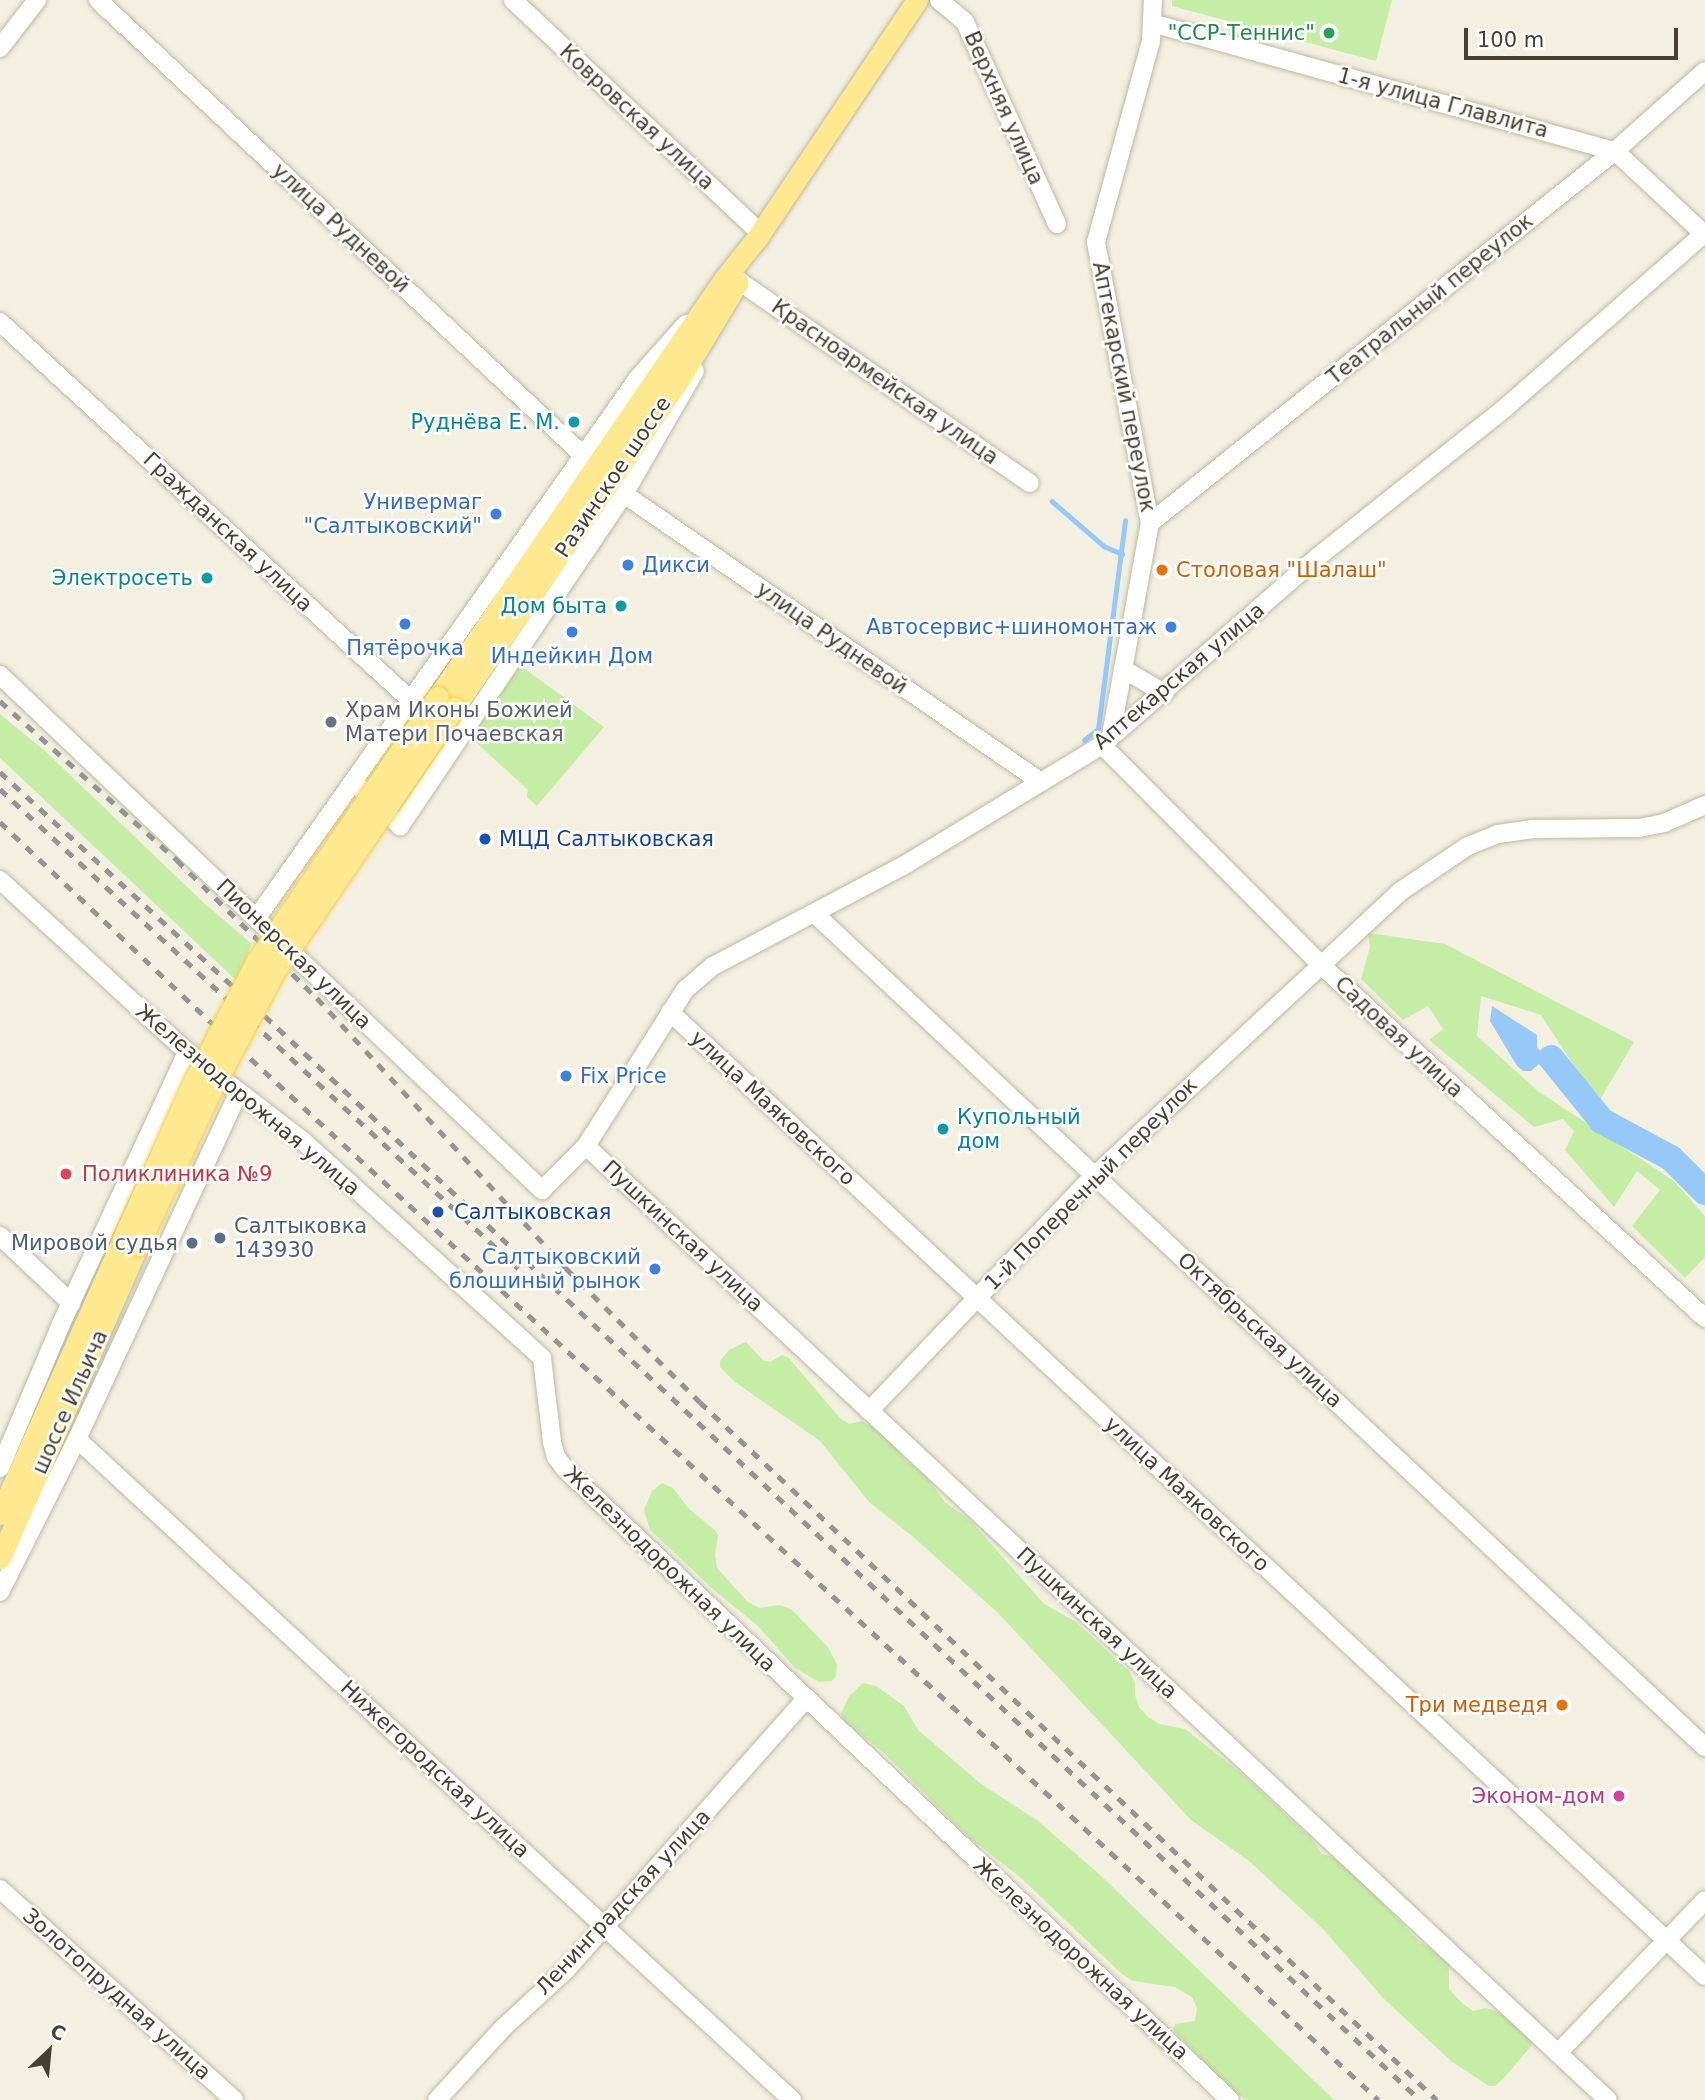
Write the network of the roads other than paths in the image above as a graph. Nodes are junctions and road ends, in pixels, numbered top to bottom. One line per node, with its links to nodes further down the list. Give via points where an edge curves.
1 (37, 0): 8 (street)
2 (98, 0): 17 (street, улица Рудневой)
3 (513, 0): 13 (street, Ковровская улица)
4 (917, 0): 13 (main road, Разинское шоссе)
5 (939, 0): 11 (street, Верхняя улица, via 965,22)
6 (1153, 0): 7 (street, Аптекарский переулок)
7 (1152, 23): 10 (street, 1-я улица Главлита); 20 (street, Аптекарский переулок, via 1096,242)
8 (0, 48)
9 (1705, 71): 10 (street, Театральный переулок)
10 (1615, 150): 12 (street, 1-я улица Главлита); 20 (street, Театральный переулок)
11 (1057, 224)
12 (1705, 234): 23 (street, Аптекарская улица, via 1506,407 1319,556)
13 (759, 236): 14 (main road, Разинское шоссе); 15 (main road, Разинское шоссе)
14 (739, 281): 15 (main road, Разинское шоссе); 18 (street, Красноармейская улица)
15 (716, 304): 17 (street, via 671,338); 19 (street, via 701,360); 44 (main road, Разинское шоссе, bridge, via 565,549 446,702 274,972)
16 (0, 322): 24 (street, Гражданская улица)
17 (584, 456): 24 (street)
18 (1030, 483)
19 (624, 494): 26 (street); 28 (street, улица Рудневой)
20 (1150, 523): 21 (street, Аптекарский переулок)
21 (1123, 669): 23 (street); 25 (street, Аптекарский переулок)
22 (0, 675): 33 (street, Пионерская улица)
23 (1164, 693): 25 (street, Аптекарская улица)
24 (411, 701): 26 (street, Гражданская улица); 27 (street)
25 (1107, 740): 28 (street, Аптекарская улица); 35 (street, Садовая улица)
26 (457, 743): 27 (street, via 400,826)
27 (354, 782): 30 (street)
28 (1041, 782): 32 (street, Аптекарская улица)
29 (1705, 806): 35 (street, 1-й Поперечный переулок, via 1639,828 1532,830 1498,834 1468,846 1401,891)
30 (319, 833): 33 (street); 34 (street, via 307,864 302,900)
31 (0, 880): 37 (street, Железнодорожная улица)
32 (815, 914): 36 (street, Аптекарская улица, via 713,966 685,990); 42 (street, Октябрьская улица)
33 (257, 919): 34 (street, Пионерская улица)
34 (281, 942): 40 (street, Пионерская улица, via 542,1190)
35 (1320, 964): 42 (street, 1-й Поперечный переулок); 47 (street, Садовая улица)
36 (670, 1012): 40 (street, Аптекарская улица); 45 (street, улица Маяковского)
37 (187, 1052): 38 (street, Железнодорожная улица); 39 (street)
38 (238, 1093): 41 (street); 54 (street, Железнодорожная улица, via 303,1142 542,1358 556,1457)
39 (153, 1123): 41 (street, via 173,1109 191,1110 209,1128); 46 (street)
40 (586, 1146): 48 (street, Пушкинская улица)
41 (211, 1149): 49 (street)
42 (1095, 1176): 45 (street, 1-й Поперечный переулок); 55 (street, Октябрьская улица)
43 (0, 1236): 46 (street)
44 (131, 1242): 51 (main road, шоссе Ильича); 52 (main road, шоссе Ильича)
45 (976, 1298): 48 (street, 1-й Поперечный переулок); 59 (street, улица Маяковского)
46 (71, 1303): 50 (street)
47 (1705, 1318)
48 (869, 1411): 61 (street, Пушкинская улица)
49 (77, 1439): 53 (street); 58 (street, Нижегородская улица)
50 (0, 1468)
51 (0, 1514)
52 (0, 1558)
53 (0, 1592)
54 (805, 1700): 58 (street, Ленинградская улица); 65 (street, Железнодорожная улица)
55 (1705, 1747)
56 (0, 1889): 62 (street, Золотопрудная улица)
57 (1705, 1900): 59 (street)
58 (606, 1926): 63 (street, Ленинградская улица); 64 (street, Нижегородская улица)
59 (1666, 1940): 60 (street, улица Маяковского); 61 (street)
60 (1705, 1976)
61 (1558, 2053): 66 (street, Пушкинская улица)
62 (234, 2100)
63 (437, 2100)
64 (792, 2100)
65 (1230, 2100)
66 (1608, 2100)

